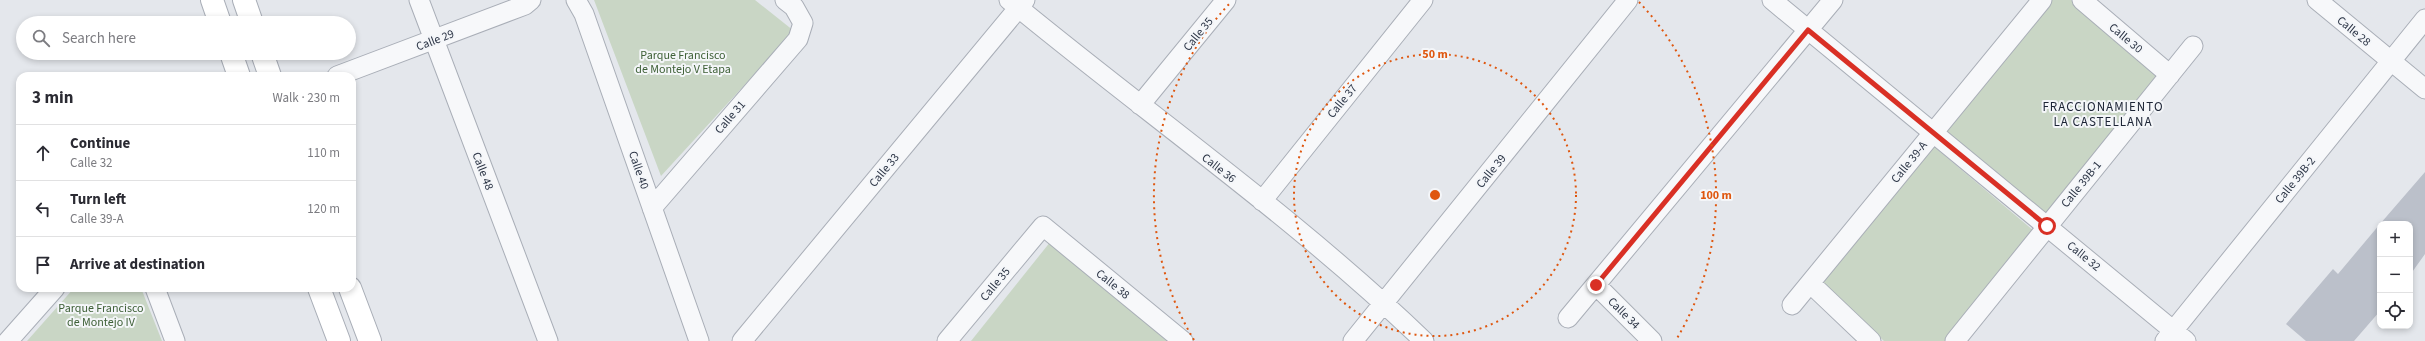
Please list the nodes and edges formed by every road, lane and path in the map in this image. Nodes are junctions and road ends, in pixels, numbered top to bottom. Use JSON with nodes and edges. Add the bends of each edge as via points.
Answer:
{"nodes":[{"id":1,"x":212,"y":0,"type":"edge"},
{"id":2,"x":244,"y":0,"type":"edge"},
{"id":3,"x":419,"y":0,"type":"edge"},
{"id":4,"x":531,"y":0,"type":"edge"},
{"id":5,"x":576,"y":0,"type":"edge"},
{"id":6,"x":785,"y":0,"type":"edge"},
{"id":7,"x":1226,"y":0,"type":"edge"},
{"id":8,"x":1423,"y":0,"type":"edge"},
{"id":9,"x":1628,"y":0,"type":"edge"},
{"id":10,"x":1772,"y":0,"type":"edge"},
{"id":11,"x":1833,"y":0,"type":"edge"},
{"id":12,"x":2042,"y":0,"type":"edge"},
{"id":13,"x":2082,"y":0,"type":"edge"},
{"id":14,"x":2317,"y":0,"type":"edge"},
{"id":15,"x":1018,"y":3,"type":"edge"},
{"id":16,"x":218,"y":16,"type":"edge"},
{"id":17,"x":250,"y":16,"type":"edge"},
{"id":18,"x":2425,"y":19,"type":"edge"},
{"id":19,"x":1808,"y":30,"type":"junction"},
{"id":20,"x":434,"y":40,"type":"junction"},
{"id":21,"x":2193,"y":46,"type":"dead end"},
{"id":22,"x":233,"y":60,"type":"edge"},
{"id":23,"x":264,"y":60,"type":"edge"},
{"id":24,"x":2390,"y":61,"type":"junction"},
{"id":25,"x":238,"y":72,"type":"edge"},
{"id":26,"x":269,"y":72,"type":"edge"},
{"id":27,"x":348,"y":72,"type":"edge"},
{"id":28,"x":2170,"y":75,"type":"junction"},
{"id":29,"x":2425,"y":89,"type":"edge"},
{"id":30,"x":1140,"y":105,"type":"junction"},
{"id":31,"x":1933,"y":133,"type":"junction"},
{"id":32,"x":1262,"y":201,"type":"junction"},
{"id":33,"x":652,"y":208,"type":"junction"},
{"id":34,"x":1043,"y":226,"type":"joint"},
{"id":35,"x":2047,"y":226,"type":"junction"},
{"id":36,"x":1810,"y":283,"type":"junction"},
{"id":37,"x":1596,"y":285,"type":"junction"},
{"id":38,"x":51,"y":292,"type":"edge"},
{"id":39,"x":157,"y":292,"type":"edge"},
{"id":40,"x":320,"y":292,"type":"edge"},
{"id":41,"x":352,"y":292,"type":"edge"},
{"id":42,"x":1384,"y":302,"type":"junction"},
{"id":43,"x":1792,"y":305,"type":"dead end"},
{"id":44,"x":1568,"y":318,"type":"dead end"},
{"id":45,"x":2175,"y":337,"type":"edge"},
{"id":46,"x":8,"y":341,"type":"edge"},
{"id":47,"x":175,"y":341,"type":"edge"},
{"id":48,"x":338,"y":341,"type":"edge"},
{"id":49,"x":370,"y":341,"type":"edge"},
{"id":50,"x":548,"y":341,"type":"edge"},
{"id":51,"x":698,"y":341,"type":"edge"},
{"id":52,"x":742,"y":341,"type":"edge"},
{"id":53,"x":947,"y":341,"type":"edge"},
{"id":54,"x":1183,"y":341,"type":"edge"},
{"id":55,"x":1353,"y":341,"type":"edge"},
{"id":56,"x":1424,"y":341,"type":"edge"},
{"id":57,"x":1652,"y":341,"type":"edge"},
{"id":58,"x":1871,"y":341,"type":"edge"},
{"id":59,"x":1955,"y":341,"type":"edge"}],
"edges":[{"from":1,"to":16,"type":"main road"},
{"from":2,"to":17,"type":"main road"},
{"from":3,"to":20,"type":"street","name":"Calle 48"},
{"from":4,"to":20,"type":"street","name":"Calle 29","via":[[525,5]]},
{"from":5,"to":33,"type":"street","name":"Calle 40","via":[[584,14]]},
{"from":6,"to":33,"type":"street","name":"Calle 31","via":[[794,7],[803,23],[798,39]]},
{"from":7,"to":30,"type":"street","name":"Calle 35"},
{"from":8,"to":32,"type":"street","name":"Calle 37"},
{"from":9,"to":42,"type":"street","name":"Calle 39"},
{"from":10,"to":19,"type":"street","name":"Calle 32"},
{"from":11,"to":19,"type":"street"},
{"from":12,"to":31,"type":"street","name":"Calle 39-A"},
{"from":13,"to":28,"type":"street","name":"Calle 30"},
{"from":14,"to":24,"type":"street","name":"Calle 28"},
{"from":15,"to":30,"type":"street","name":"Calle 36"},
{"from":15,"to":52,"type":"street","name":"Calle 33"},
{"from":18,"to":24,"type":"street","name":"Calle 39B-2"},
{"from":19,"to":31,"type":"street","name":"Calle 32"},
{"from":19,"to":37,"type":"street"},
{"from":20,"to":27,"type":"street","name":"Calle 29"},
{"from":20,"to":50,"type":"street","name":"Calle 48"},
{"from":21,"to":28,"type":"street","name":"Calle 39B-1"},
{"from":22,"to":25,"type":"main road"},
{"from":23,"to":26,"type":"main road"},
{"from":24,"to":29,"type":"street","name":"Calle 28"},
{"from":24,"to":45,"type":"street","name":"Calle 39B-2"},
{"from":28,"to":35,"type":"street","name":"Calle 39B-1"},
{"from":30,"to":32,"type":"street","name":"Calle 36"},
{"from":31,"to":35,"type":"street","name":"Calle 32"},
{"from":31,"to":36,"type":"street","name":"Calle 39-A"},
{"from":32,"to":42,"type":"street","name":"Calle 36"},
{"from":33,"to":51,"type":"street","name":"Calle 40"},
{"from":34,"to":53,"type":"street","name":"Calle 35"},
{"from":34,"to":54,"type":"street","name":"Calle 38"},
{"from":35,"to":45,"type":"street","name":"Calle 32"},
{"from":35,"to":59,"type":"street","name":"Calle 39B-1"},
{"from":36,"to":43,"type":"street","name":"Calle 39-A"},
{"from":36,"to":58,"type":"street"},
{"from":37,"to":44,"type":"street"},
{"from":37,"to":57,"type":"street","name":"Calle 34"},
{"from":38,"to":46,"type":"street"},
{"from":39,"to":47,"type":"street"},
{"from":40,"to":48,"type":"main road"},
{"from":41,"to":49,"type":"main road"},
{"from":42,"to":55,"type":"street","name":"Calle 39"},
{"from":42,"to":56,"type":"street","name":"Calle 36"}]}
